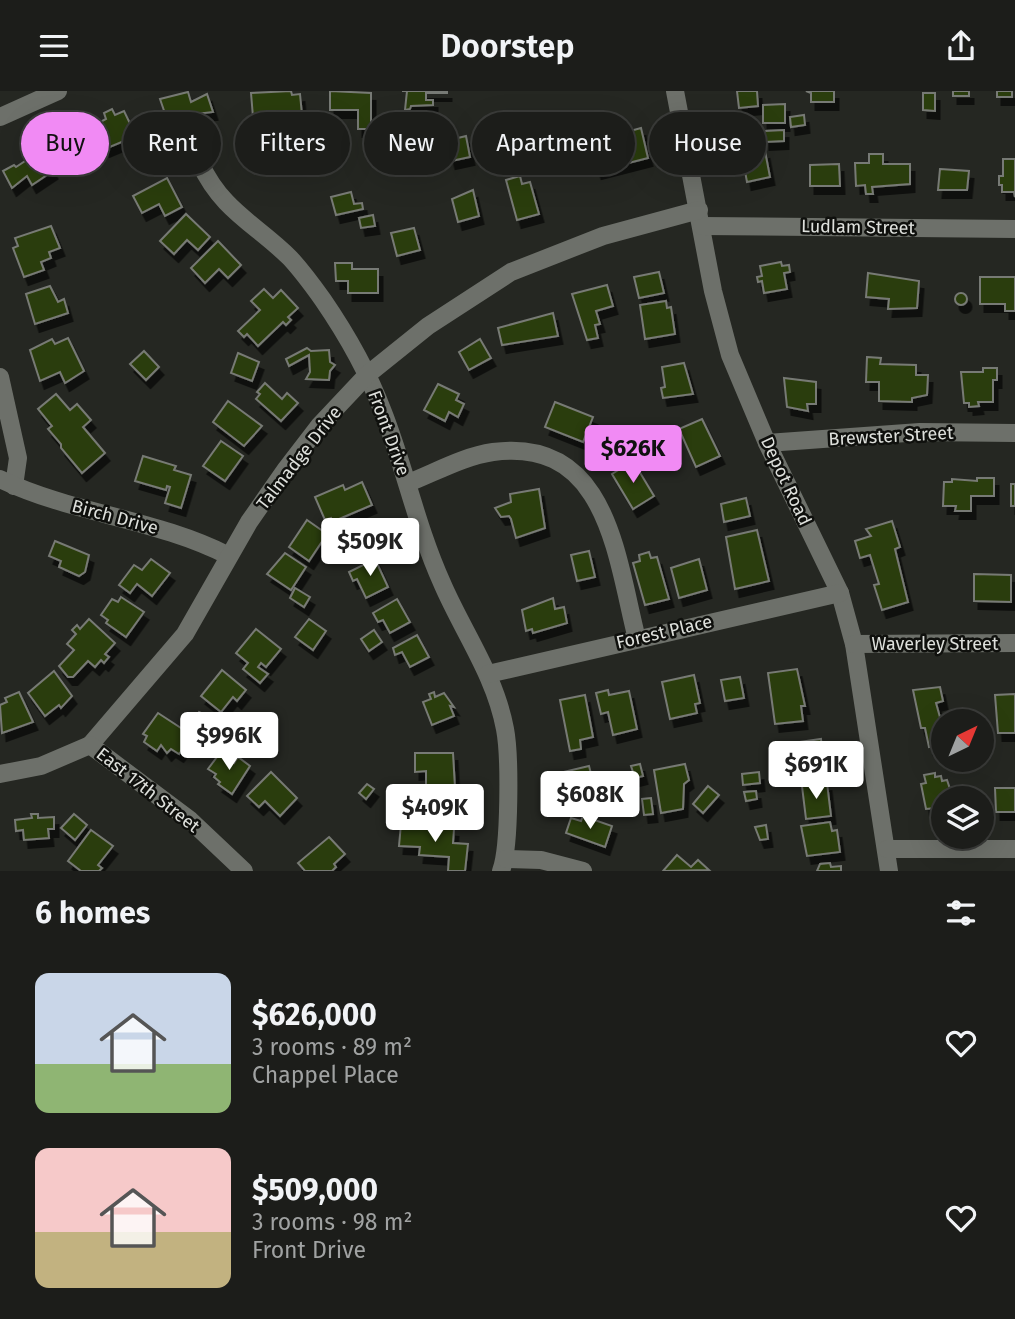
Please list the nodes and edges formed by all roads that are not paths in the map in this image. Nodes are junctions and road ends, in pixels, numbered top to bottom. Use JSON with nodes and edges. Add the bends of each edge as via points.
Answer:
{"nodes":[{"id":1,"x":58,"y":91,"type":"edge"},
{"id":2,"x":675,"y":91,"type":"edge"},
{"id":3,"x":0,"y":117,"type":"edge"},
{"id":4,"x":207,"y":175,"type":"edge"},
{"id":5,"x":700,"y":218,"type":"junction"},
{"id":6,"x":1015,"y":229,"type":"edge"},
{"id":7,"x":367,"y":375,"type":"junction"},
{"id":8,"x":0,"y":377,"type":"edge"},
{"id":9,"x":1015,"y":433,"type":"edge"},
{"id":10,"x":767,"y":443,"type":"junction"},
{"id":11,"x":7,"y":482,"type":"edge"},
{"id":12,"x":408,"y":483,"type":"junction"},
{"id":13,"x":229,"y":555,"type":"junction"},
{"id":14,"x":840,"y":593,"type":"junction"},
{"id":15,"x":637,"y":639,"type":"junction"},
{"id":16,"x":1015,"y":643,"type":"edge"},
{"id":17,"x":854,"y":644,"type":"junction"},
{"id":18,"x":488,"y":674,"type":"junction"},
{"id":19,"x":90,"y":745,"type":"junction"},
{"id":20,"x":0,"y":774,"type":"edge"},
{"id":21,"x":887,"y":849,"type":"junction"},
{"id":22,"x":1015,"y":849,"type":"edge"},
{"id":23,"x":503,"y":865,"type":"edge"},
{"id":24,"x":244,"y":871,"type":"edge"},
{"id":25,"x":583,"y":871,"type":"edge"},
{"id":26,"x":889,"y":871,"type":"edge"}],
"edges":[{"from":1,"to":3,"type":"street"},
{"from":2,"to":5,"type":"street","name":"Depot Road"},
{"from":4,"to":7,"type":"street","name":"Front Drive","via":[[222,200],[306,276],[346,334]]},
{"from":5,"to":6,"type":"street","name":"Ludlam Street"},
{"from":5,"to":7,"type":"street","name":"Talmadge Drive","via":[[603,236],[511,272],[428,326]]},
{"from":5,"to":10,"type":"street","name":"Depot Road","via":[[730,355]]},
{"from":7,"to":12,"type":"street","name":"Front Drive"},
{"from":7,"to":13,"type":"street","name":"Talmadge Drive","via":[[319,426]]},
{"from":8,"to":11,"type":"street","via":[[18,458]]},
{"from":9,"to":10,"type":"street","name":"Brewster Street","via":[[920,432]]},
{"from":10,"to":14,"type":"street","name":"Depot Road"},
{"from":11,"to":13,"type":"street","name":"Birch Drive","via":[[73,507],[199,540]]},
{"from":12,"to":15,"type":"street","via":[[492,452],[539,453],[565,464],[602,506]]},
{"from":12,"to":18,"type":"street","name":"Front Drive","via":[[442,584]]},
{"from":13,"to":19,"type":"street","name":"Talmadge Drive","via":[[185,634]]},
{"from":14,"to":15,"type":"street","name":"Forest Place"},
{"from":14,"to":17,"type":"street","name":"Depot Road"},
{"from":15,"to":18,"type":"street","name":"Forest Place"},
{"from":16,"to":17,"type":"street","name":"Waverley Street"},
{"from":17,"to":21,"type":"street","name":"Depot Road"},
{"from":18,"to":23,"type":"street","name":"Front Drive","via":[[505,730],[508,788]]},
{"from":19,"to":20,"type":"street","name":"East 17th Street","via":[[41,766]]},
{"from":19,"to":24,"type":"street","name":"East 17th Street","via":[[190,820]]},
{"from":21,"to":22,"type":"street"},
{"from":21,"to":26,"type":"street","name":"Depot Road"},
{"from":23,"to":25,"type":"street","via":[[541,860]]}]}
